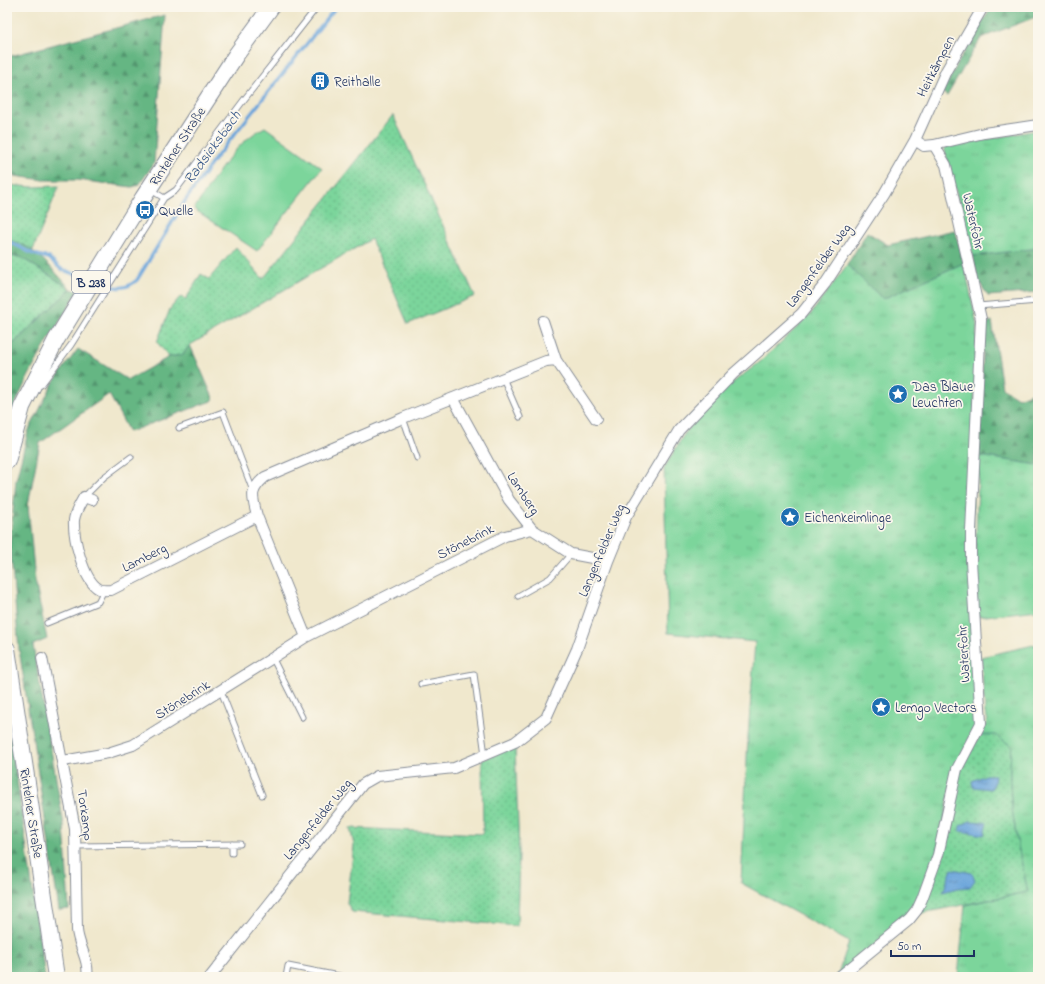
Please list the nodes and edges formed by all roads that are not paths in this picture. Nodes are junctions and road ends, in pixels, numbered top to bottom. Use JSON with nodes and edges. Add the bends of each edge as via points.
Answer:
{"nodes":[{"id":1,"x":270,"y":7,"type":"edge"},
{"id":2,"x":316,"y":7,"type":"edge"},
{"id":3,"x":983,"y":7,"type":"edge"},
{"id":4,"x":1038,"y":125,"type":"edge"},
{"id":5,"x":914,"y":140,"type":"junction"},
{"id":6,"x":934,"y":145,"type":"junction"},
{"id":7,"x":150,"y":189,"type":"junction"},
{"id":8,"x":164,"y":198,"type":"junction"},
{"id":9,"x":1038,"y":301,"type":"edge"},
{"id":10,"x":978,"y":306,"type":"junction"},
{"id":11,"x":542,"y":321,"type":"dead end"},
{"id":12,"x":556,"y":360,"type":"junction"},
{"id":13,"x":503,"y":378,"type":"junction"},
{"id":14,"x":27,"y":395,"type":"junction"},
{"id":15,"x":453,"y":398,"type":"junction"},
{"id":16,"x":520,"y":417,"type":"dead end"},
{"id":17,"x":403,"y":418,"type":"junction"},
{"id":18,"x":596,"y":419,"type":"dead end"},
{"id":19,"x":179,"y":428,"type":"dead end"},
{"id":20,"x":131,"y":457,"type":"dead end"},
{"id":21,"x":417,"y":458,"type":"dead end"},
{"id":22,"x":7,"y":461,"type":"edge"},
{"id":23,"x":253,"y":491,"type":"junction"},
{"id":24,"x":88,"y":499,"type":"joint"},
{"id":25,"x":257,"y":516,"type":"junction"},
{"id":26,"x":532,"y":529,"type":"junction"},
{"id":27,"x":571,"y":554,"type":"junction"},
{"id":28,"x":608,"y":561,"type":"junction"},
{"id":29,"x":104,"y":590,"type":"junction"},
{"id":30,"x":518,"y":596,"type":"dead end"},
{"id":31,"x":47,"y":623,"type":"dead end"},
{"id":32,"x":306,"y":637,"type":"junction"},
{"id":33,"x":7,"y":650,"type":"edge"},
{"id":34,"x":272,"y":657,"type":"junction"},
{"id":35,"x":42,"y":658,"type":"dead end"},
{"id":36,"x":421,"y":684,"type":"dead end"},
{"id":37,"x":221,"y":691,"type":"junction"},
{"id":38,"x":302,"y":717,"type":"dead end"},
{"id":39,"x":485,"y":755,"type":"junction"},
{"id":40,"x":63,"y":761,"type":"junction"},
{"id":41,"x":262,"y":795,"type":"dead end"},
{"id":42,"x":232,"y":844,"type":"junction"},
{"id":43,"x":240,"y":844,"type":"dead end"},
{"id":44,"x":76,"y":846,"type":"junction"},
{"id":45,"x":232,"y":853,"type":"dead end"},
{"id":46,"x":56,"y":977,"type":"edge"},
{"id":47,"x":87,"y":977,"type":"edge"},
{"id":48,"x":210,"y":977,"type":"edge"},
{"id":49,"x":286,"y":977,"type":"edge"},
{"id":50,"x":344,"y":977,"type":"edge"},
{"id":51,"x":839,"y":977,"type":"edge"}],
"edges":[{"from":1,"to":7,"type":"main road","name":"Rintelner Straße","number":"B 238"},
{"from":2,"to":8,"type":"lane","via":[[176,190]]},
{"from":3,"to":5,"type":"street","name":"Heitkämpen","via":[[946,70]]},
{"from":4,"to":6,"type":"street"},
{"from":5,"to":6,"type":"street","via":[[924,146]]},
{"from":5,"to":28,"type":"street","name":"Langenfelder Weg","via":[[847,253],[801,314],[733,374],[679,430],[626,517]]},
{"from":6,"to":10,"type":"street","name":"Waterfohr","via":[[946,165]]},
{"from":7,"to":8,"type":"lane"},
{"from":7,"to":14,"type":"main road","name":"Rintelner Straße","number":"B 238","via":[[56,340]]},
{"from":8,"to":14,"type":"lane","via":[[56,366],[41,384]]},
{"from":9,"to":10,"type":"lane"},
{"from":10,"to":51,"type":"street","name":"Waterfohr","via":[[981,319],[971,553],[981,723],[957,770],[938,855],[917,910],[909,920]]},
{"from":11,"to":12,"type":"street"},
{"from":12,"to":13,"type":"street","via":[[546,361]]},
{"from":12,"to":18,"type":"street"},
{"from":13,"to":15,"type":"street"},
{"from":13,"to":16,"type":"lane"},
{"from":14,"to":22,"type":"main road","name":"Rintelner Straße","number":"B 238"},
{"from":15,"to":17,"type":"street"},
{"from":15,"to":26,"type":"street","name":"Lamberg","via":[[509,500]]},
{"from":17,"to":21,"type":"lane"},
{"from":17,"to":23,"type":"street","via":[[266,477],[256,484]]},
{"from":19,"to":23,"type":"lane","via":[[223,412]]},
{"from":20,"to":24,"type":"lane","via":[[104,477]]},
{"from":23,"to":25,"type":"street"},
{"from":24,"to":29,"type":"street","via":[[74,518],[75,538],[79,555],[92,583]]},
{"from":25,"to":29,"type":"street","name":"Lamberg","via":[[111,590]]},
{"from":25,"to":32,"type":"street"},
{"from":26,"to":27,"type":"street","name":"Lamberg"},
{"from":26,"to":32,"type":"street","name":"Stönebrink","via":[[505,536]]},
{"from":27,"to":28,"type":"street","name":"Lamberg"},
{"from":27,"to":30,"type":"lane","via":[[550,578]]},
{"from":28,"to":39,"type":"street","name":"Langenfelder Weg","via":[[577,649],[546,718],[515,742]]},
{"from":29,"to":31,"type":"lane","via":[[98,602]]},
{"from":32,"to":34,"type":"street","name":"Stönebrink"},
{"from":33,"to":46,"type":"main road","name":"Rintelner Straße"},
{"from":34,"to":37,"type":"street","name":"Stönebrink"},
{"from":34,"to":38,"type":"lane"},
{"from":35,"to":40,"type":"street","name":"Torkamp"},
{"from":36,"to":39,"type":"lane","via":[[474,674]]},
{"from":37,"to":40,"type":"street","name":"Stönebrink","via":[[133,745],[108,753]]},
{"from":37,"to":41,"type":"lane"},
{"from":39,"to":48,"type":"street","name":"Langenfelder Weg","via":[[454,768],[377,776],[363,784]]},
{"from":40,"to":44,"type":"street","name":"Torkamp"},
{"from":42,"to":43,"type":"lane"},
{"from":42,"to":44,"type":"lane"},
{"from":42,"to":45,"type":"lane"},
{"from":44,"to":47,"type":"street","name":"Torkamp","via":[[77,930],[86,961]]},
{"from":49,"to":50,"type":"lane","via":[[288,966]]}]}
